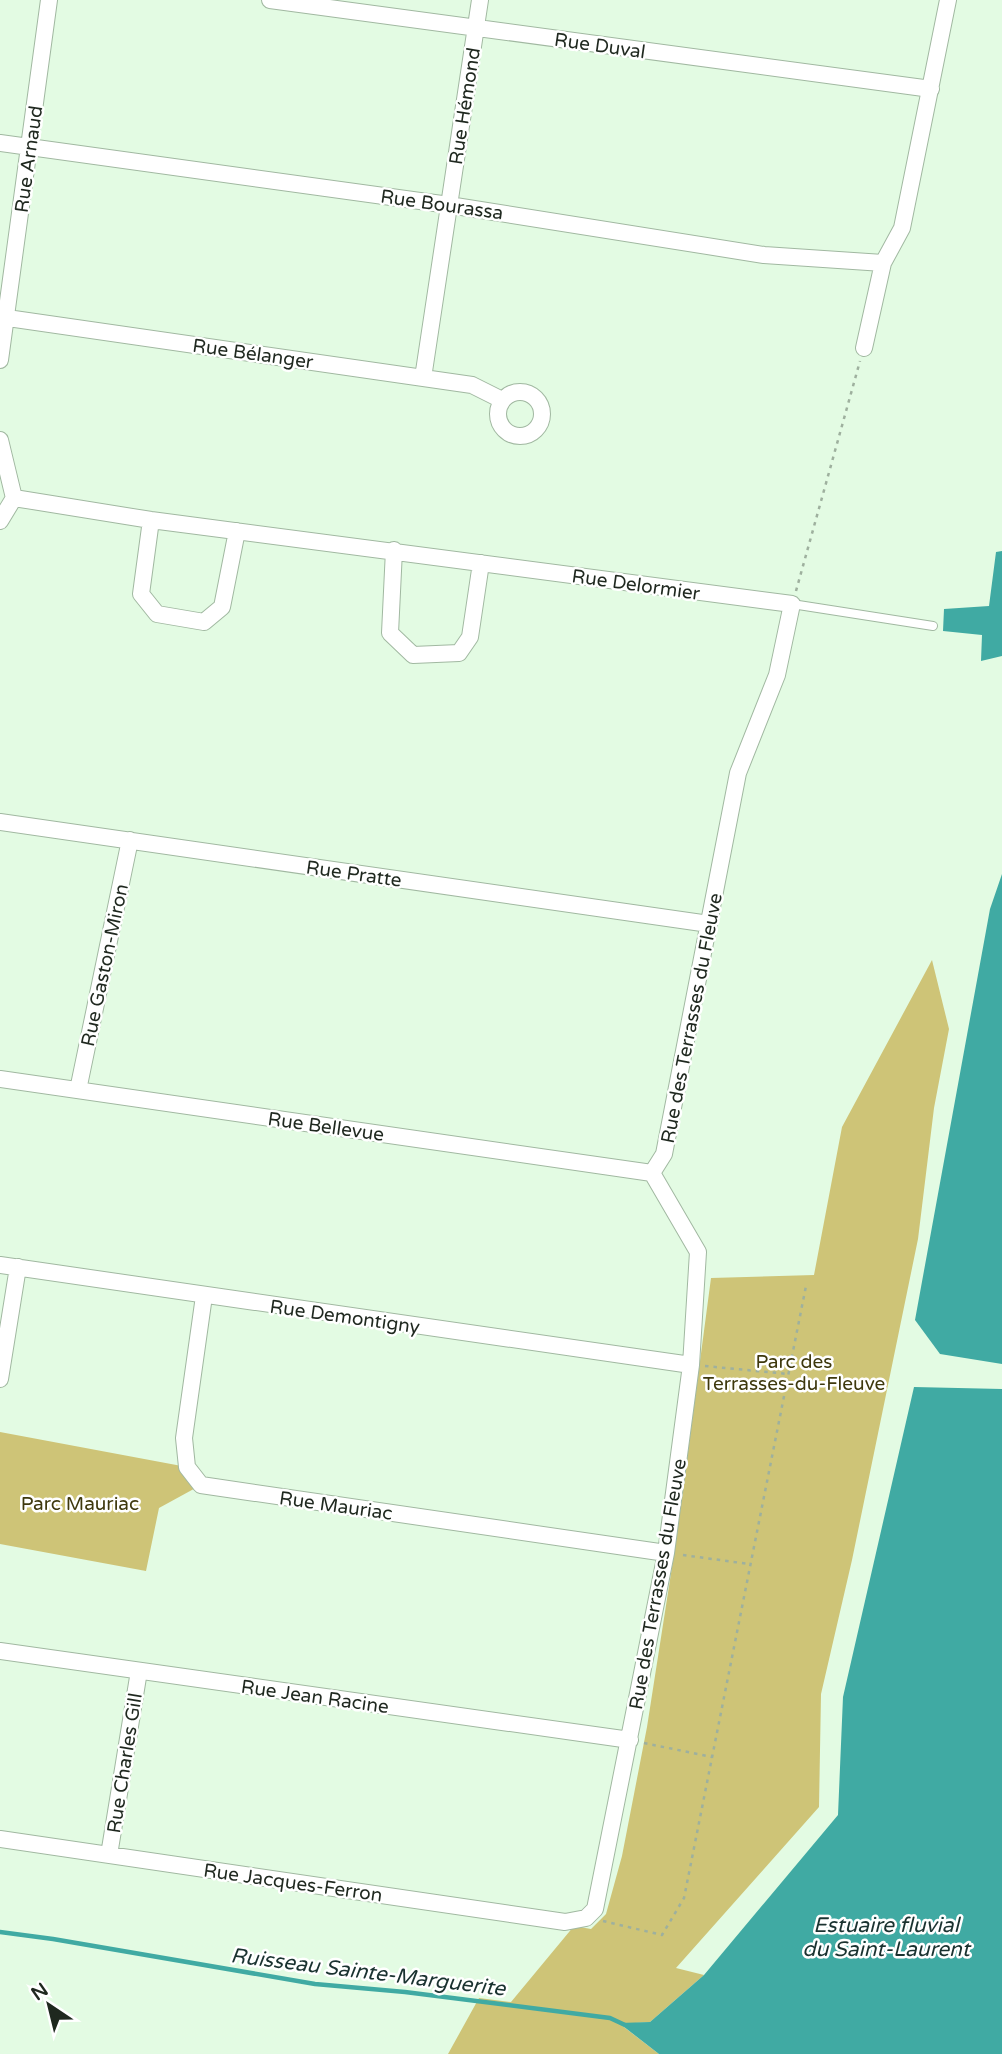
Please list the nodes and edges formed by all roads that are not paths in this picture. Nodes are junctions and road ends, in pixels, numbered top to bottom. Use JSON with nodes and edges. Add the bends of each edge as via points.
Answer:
{"nodes":[{"id":1,"x":49,"y":0,"type":"edge"},
{"id":2,"x":270,"y":0,"type":"edge"},
{"id":3,"x":480,"y":0,"type":"edge"},
{"id":4,"x":948,"y":0,"type":"edge"},
{"id":5,"x":476,"y":28,"type":"junction"},
{"id":6,"x":931,"y":89,"type":"junction"},
{"id":7,"x":0,"y":143,"type":"edge"},
{"id":8,"x":30,"y":148,"type":"junction"},
{"id":9,"x":449,"y":205,"type":"junction"},
{"id":10,"x":883,"y":263,"type":"junction"},
{"id":11,"x":2,"y":317,"type":"edge"},
{"id":12,"x":864,"y":348,"type":"road end"},
{"id":13,"x":0,"y":360,"type":"edge"},
{"id":14,"x":423,"y":378,"type":"junction"},
{"id":15,"x":502,"y":400,"type":"dead end"},
{"id":16,"x":0,"y":440,"type":"edge"},
{"id":17,"x":14,"y":498,"type":"junction"},
{"id":18,"x":151,"y":520,"type":"junction"},
{"id":19,"x":0,"y":521,"type":"edge"},
{"id":20,"x":237,"y":531,"type":"junction"},
{"id":21,"x":394,"y":550,"type":"junction"},
{"id":22,"x":481,"y":563,"type":"junction"},
{"id":23,"x":792,"y":604,"type":"junction"},
{"id":24,"x":933,"y":626,"type":"dead end"},
{"id":25,"x":0,"y":822,"type":"edge"},
{"id":26,"x":130,"y":841,"type":"junction"},
{"id":27,"x":709,"y":924,"type":"junction"},
{"id":28,"x":0,"y":1079,"type":"edge"},
{"id":29,"x":78,"y":1090,"type":"junction"},
{"id":30,"x":652,"y":1173,"type":"junction"},
{"id":31,"x":0,"y":1265,"type":"edge"},
{"id":32,"x":18,"y":1267,"type":"junction"},
{"id":33,"x":204,"y":1296,"type":"junction"},
{"id":34,"x":691,"y":1365,"type":"junction"},
{"id":35,"x":0,"y":1379,"type":"edge"},
{"id":36,"x":666,"y":1553,"type":"junction"},
{"id":37,"x":0,"y":1651,"type":"edge"},
{"id":38,"x":139,"y":1671,"type":"junction"},
{"id":39,"x":630,"y":1740,"type":"junction"},
{"id":40,"x":0,"y":1839,"type":"edge"},
{"id":41,"x":109,"y":1855,"type":"junction"},
{"id":42,"x":586,"y":1918,"type":"joint"}],
"edges":[{"from":1,"to":8,"type":"street","name":"Rue Arnaud"},
{"from":2,"to":5,"type":"street","name":"Rue Duval"},
{"from":3,"to":5,"type":"street","name":"Rue Hémond"},
{"from":4,"to":6,"type":"street"},
{"from":5,"to":6,"type":"street","name":"Rue Duval"},
{"from":5,"to":9,"type":"street","name":"Rue Hémond"},
{"from":6,"to":10,"type":"street","via":[[902,228]]},
{"from":7,"to":8,"type":"street","name":"Rue Bourassa"},
{"from":8,"to":9,"type":"street","name":"Rue Bourassa"},
{"from":8,"to":11,"type":"street","name":"Rue Arnaud"},
{"from":9,"to":10,"type":"street","name":"Rue Bourassa","via":[[764,255]]},
{"from":9,"to":14,"type":"street","name":"Rue Hémond"},
{"from":10,"to":12,"type":"street"},
{"from":11,"to":13,"type":"street","name":"Rue Arnaud"},
{"from":11,"to":14,"type":"street","name":"Rue Bélanger"},
{"from":14,"to":15,"type":"street","name":"Rue Bélanger","via":[[472,385]]},
{"from":16,"to":17,"type":"street"},
{"from":17,"to":18,"type":"street","name":"Rue Delormier"},
{"from":17,"to":19,"type":"street"},
{"from":18,"to":20,"type":"street","name":"Rue Delormier"},
{"from":18,"to":20,"type":"street","via":[[141,593],[157,614],[204,622],[222,607]]},
{"from":20,"to":21,"type":"street","name":"Rue Delormier"},
{"from":21,"to":22,"type":"street","name":"Rue Delormier"},
{"from":21,"to":22,"type":"street","via":[[390,634],[413,655],[459,653],[470,637]]},
{"from":22,"to":23,"type":"street","name":"Rue Delormier"},
{"from":23,"to":24,"type":"lane"},
{"from":23,"to":27,"type":"street","name":"Rue des Terrasses du Fleuve","via":[[777,676],[738,773]]},
{"from":25,"to":26,"type":"street","name":"Rue Pratte"},
{"from":26,"to":27,"type":"street","name":"Rue Pratte"},
{"from":26,"to":29,"type":"street","name":"Rue Gaston-Miron"},
{"from":27,"to":30,"type":"street","name":"Rue des Terrasses du Fleuve","via":[[664,1154]]},
{"from":28,"to":29,"type":"street","name":"Rue Bellevue"},
{"from":29,"to":30,"type":"street","name":"Rue Bellevue"},
{"from":30,"to":34,"type":"street","name":"Rue des Terrasses du Fleuve","via":[[698,1252]]},
{"from":31,"to":32,"type":"street","name":"Rue Demontigny"},
{"from":32,"to":33,"type":"street","name":"Rue Demontigny"},
{"from":32,"to":35,"type":"street"},
{"from":33,"to":34,"type":"street","name":"Rue Demontigny"},
{"from":33,"to":36,"type":"street","name":"Rue Mauriac","via":[[184,1438],[187,1467],[201,1485]]},
{"from":34,"to":36,"type":"street","name":"Rue des Terrasses du Fleuve"},
{"from":36,"to":39,"type":"street","name":"Rue des Terrasses du Fleuve"},
{"from":37,"to":38,"type":"street","name":"Rue Jean Racine"},
{"from":38,"to":39,"type":"street","name":"Rue Jean Racine"},
{"from":38,"to":41,"type":"street","name":"Rue Charles Gill"},
{"from":39,"to":42,"type":"street","name":"Rue des Terrasses du Fleuve","via":[[595,1909]]},
{"from":40,"to":41,"type":"street","name":"Rue Jacques-Ferron"},
{"from":41,"to":42,"type":"street","name":"Rue Jacques-Ferron","via":[[565,1922]]}]}
